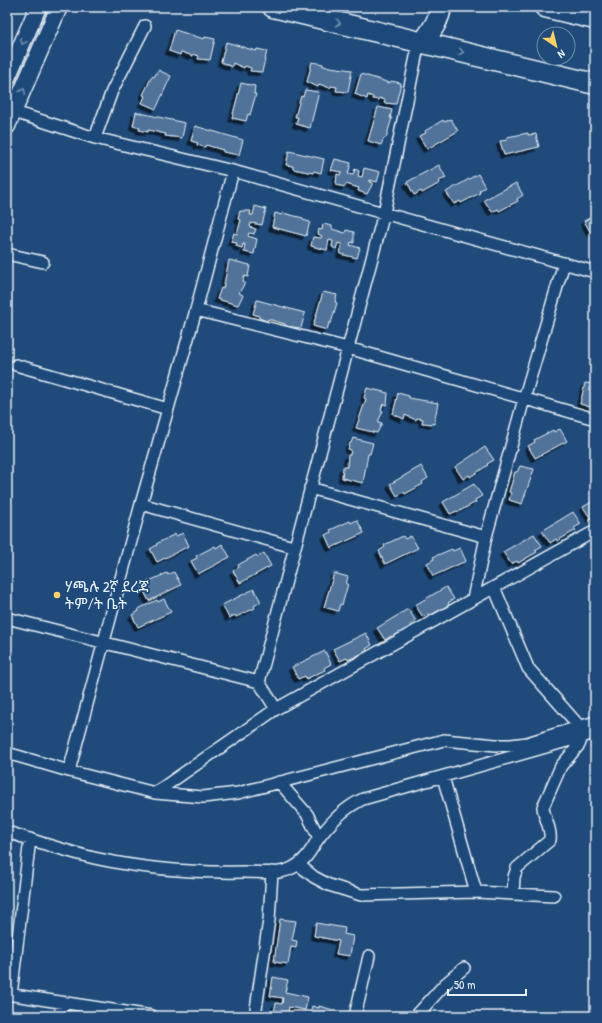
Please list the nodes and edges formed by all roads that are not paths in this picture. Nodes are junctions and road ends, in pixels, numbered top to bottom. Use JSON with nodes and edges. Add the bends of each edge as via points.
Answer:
{"nodes":[{"id":1,"x":38,"y":7,"type":"edge"},
{"id":2,"x":59,"y":7,"type":"edge"},
{"id":3,"x":272,"y":7,"type":"edge"},
{"id":4,"x":441,"y":7,"type":"edge"},
{"id":5,"x":545,"y":7,"type":"edge"},
{"id":6,"x":595,"y":19,"type":"edge"},
{"id":7,"x":145,"y":26,"type":"dead end"},
{"id":8,"x":421,"y":42,"type":"junction"},
{"id":9,"x":7,"y":78,"type":"edge"},
{"id":10,"x":595,"y":84,"type":"edge"},
{"id":11,"x":10,"y":111,"type":"edge"},
{"id":12,"x":7,"y":126,"type":"edge"},
{"id":13,"x":95,"y":138,"type":"junction"},
{"id":14,"x":233,"y":171,"type":"junction"},
{"id":15,"x":384,"y":213,"type":"junction"},
{"id":16,"x":7,"y":254,"type":"edge"},
{"id":17,"x":43,"y":262,"type":"dead end"},
{"id":18,"x":564,"y":263,"type":"junction"},
{"id":19,"x":595,"y":272,"type":"edge"},
{"id":20,"x":196,"y":310,"type":"junction"},
{"id":21,"x":348,"y":348,"type":"junction"},
{"id":22,"x":16,"y":365,"type":"dead end"},
{"id":23,"x":524,"y":399,"type":"junction"},
{"id":24,"x":168,"y":409,"type":"junction"},
{"id":25,"x":595,"y":419,"type":"edge"},
{"id":26,"x":310,"y":488,"type":"junction"},
{"id":27,"x":141,"y":504,"type":"junction"},
{"id":28,"x":595,"y":530,"type":"edge"},
{"id":29,"x":486,"y":537,"type":"junction"},
{"id":30,"x":293,"y":547,"type":"junction"},
{"id":31,"x":494,"y":587,"type":"junction"},
{"id":32,"x":473,"y":599,"type":"junction"},
{"id":33,"x":7,"y":618,"type":"edge"},
{"id":34,"x":103,"y":643,"type":"junction"},
{"id":35,"x":259,"y":682,"type":"junction"},
{"id":36,"x":276,"y":709,"type":"junction"},
{"id":37,"x":595,"y":722,"type":"edge"},
{"id":38,"x":581,"y":732,"type":"junction"},
{"id":39,"x":595,"y":733,"type":"edge"},
{"id":40,"x":7,"y":753,"type":"edge"},
{"id":41,"x":69,"y":771,"type":"junction"},
{"id":42,"x":444,"y":777,"type":"junction"},
{"id":43,"x":279,"y":782,"type":"junction"},
{"id":44,"x":155,"y":793,"type":"junction"},
{"id":45,"x":7,"y":832,"type":"edge"},
{"id":46,"x":319,"y":838,"type":"junction"},
{"id":47,"x":30,"y":839,"type":"junction"},
{"id":48,"x":298,"y":865,"type":"junction"},
{"id":49,"x":272,"y":872,"type":"junction"},
{"id":50,"x":476,"y":892,"type":"junction"},
{"id":51,"x":513,"y":894,"type":"junction"},
{"id":52,"x":554,"y":896,"type":"dead end"},
{"id":53,"x":369,"y":956,"type":"dead end"},
{"id":54,"x":464,"y":968,"type":"dead end"},
{"id":55,"x":9,"y":994,"type":"edge"},
{"id":56,"x":62,"y":1003,"type":"junction"},
{"id":57,"x":60,"y":1016,"type":"edge"},
{"id":58,"x":152,"y":1016,"type":"edge"},
{"id":59,"x":255,"y":1016,"type":"edge"},
{"id":60,"x":355,"y":1016,"type":"edge"},
{"id":61,"x":416,"y":1016,"type":"edge"}],
"edges":[{"from":1,"to":9,"type":"street","one_way":true},
{"from":11,"to":2,"type":"street","one_way":true},
{"from":3,"to":8,"type":"highway","one_way":true},
{"from":4,"to":8,"type":"highway","via":[[434,27]]},
{"from":5,"to":6,"type":"highway"},
{"from":7,"to":13,"type":"street","via":[[112,91]]},
{"from":8,"to":10,"type":"highway","one_way":true},
{"from":8,"to":15,"type":"street"},
{"from":11,"to":12,"type":"street"},
{"from":11,"to":13,"type":"street"},
{"from":13,"to":14,"type":"street"},
{"from":14,"to":15,"type":"street"},
{"from":14,"to":20,"type":"street"},
{"from":15,"to":18,"type":"street"},
{"from":15,"to":21,"type":"street"},
{"from":16,"to":17,"type":"street"},
{"from":18,"to":19,"type":"street"},
{"from":18,"to":23,"type":"street"},
{"from":20,"to":21,"type":"street"},
{"from":20,"to":24,"type":"street"},
{"from":21,"to":23,"type":"street"},
{"from":21,"to":26,"type":"street"},
{"from":22,"to":24,"type":"street"},
{"from":23,"to":25,"type":"street"},
{"from":23,"to":29,"type":"street"},
{"from":24,"to":27,"type":"street"},
{"from":26,"to":29,"type":"street"},
{"from":26,"to":30,"type":"street"},
{"from":27,"to":30,"type":"street"},
{"from":27,"to":34,"type":"street"},
{"from":28,"to":31,"type":"street"},
{"from":29,"to":32,"type":"street"},
{"from":30,"to":35,"type":"street"},
{"from":31,"to":32,"type":"street"},
{"from":31,"to":38,"type":"street","via":[[528,668]]},
{"from":32,"to":36,"type":"street"},
{"from":33,"to":34,"type":"street"},
{"from":34,"to":35,"type":"street"},
{"from":34,"to":41,"type":"street"},
{"from":35,"to":36,"type":"street"},
{"from":36,"to":44,"type":"street"},
{"from":37,"to":38,"type":"street"},
{"from":38,"to":39,"type":"street"},
{"from":38,"to":42,"type":"street"},
{"from":38,"to":43,"type":"street","via":[[511,745],[444,740]]},
{"from":38,"to":51,"type":"street","via":[[579,745],[561,766],[543,807],[551,834],[550,840],[517,868]]},
{"from":40,"to":41,"type":"street"},
{"from":41,"to":44,"type":"street"},
{"from":42,"to":46,"type":"street","via":[[352,804]]},
{"from":42,"to":50,"type":"street"},
{"from":43,"to":44,"type":"street","via":[[238,793],[203,797]]},
{"from":43,"to":46,"type":"street","via":[[308,814]]},
{"from":45,"to":47,"type":"street"},
{"from":46,"to":48,"type":"street"},
{"from":47,"to":49,"type":"street","via":[[93,858],[136,866],[201,873]]},
{"from":47,"to":55,"type":"street"},
{"from":48,"to":49,"type":"street"},
{"from":48,"to":50,"type":"street","via":[[329,886],[361,895]]},
{"from":49,"to":59,"type":"street","via":[[269,920]]},
{"from":50,"to":51,"type":"street"},
{"from":51,"to":52,"type":"street"},
{"from":53,"to":60,"type":"street"},
{"from":54,"to":61,"type":"street","via":[[445,984]]},
{"from":55,"to":56,"type":"street"},
{"from":56,"to":57,"type":"street"},
{"from":56,"to":58,"type":"street"}]}
